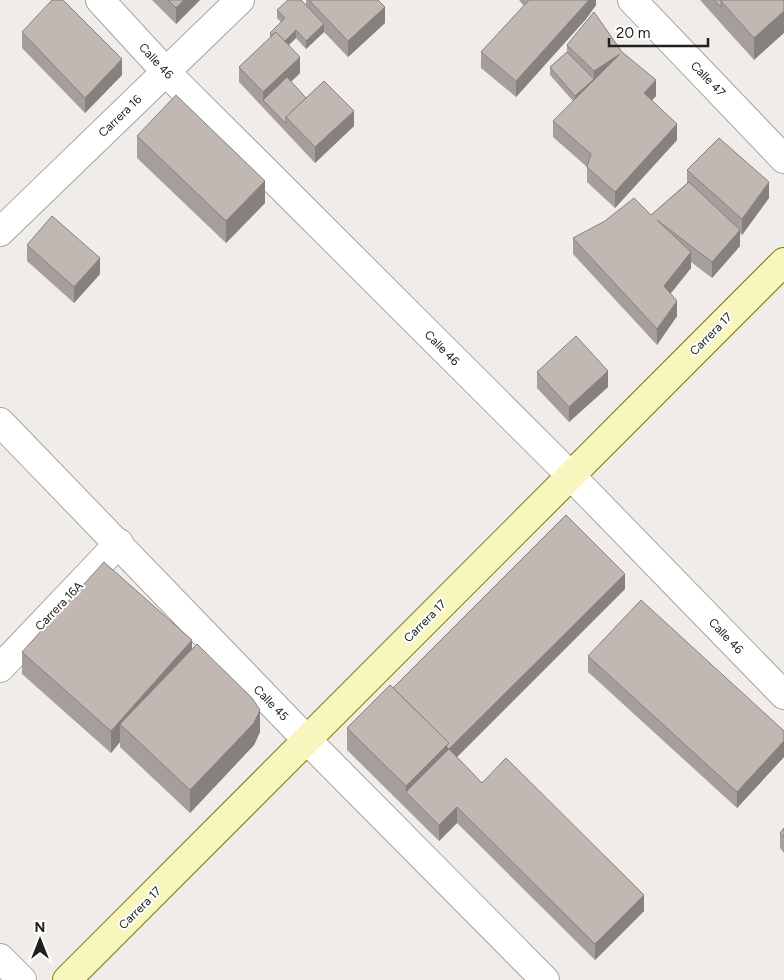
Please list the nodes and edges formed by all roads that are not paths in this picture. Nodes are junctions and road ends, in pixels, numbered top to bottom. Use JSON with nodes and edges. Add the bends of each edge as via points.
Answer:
{"nodes":[{"id":1,"x":100,"y":0,"type":"edge"},
{"id":2,"x":240,"y":0,"type":"edge"},
{"id":3,"x":632,"y":0,"type":"edge"},
{"id":4,"x":166,"y":72,"type":"junction"},
{"id":5,"x":784,"y":158,"type":"edge"},
{"id":6,"x":0,"y":232,"type":"edge"},
{"id":7,"x":784,"y":262,"type":"edge"},
{"id":8,"x":0,"y":422,"type":"edge"},
{"id":9,"x":570,"y":475,"type":"junction"},
{"id":10,"x":119,"y":543,"type":"junction"},
{"id":11,"x":0,"y":668,"type":"edge"},
{"id":12,"x":784,"y":695,"type":"edge"},
{"id":13,"x":307,"y":740,"type":"junction"},
{"id":14,"x":0,"y":958,"type":"edge"},
{"id":15,"x":22,"y":980,"type":"edge"},
{"id":16,"x":67,"y":980,"type":"edge"},
{"id":17,"x":545,"y":980,"type":"edge"}],
"edges":[{"from":1,"to":4,"type":"street","name":"Calle 46"},
{"from":2,"to":4,"type":"street","name":"Carrera 16"},
{"from":3,"to":5,"type":"street","name":"Calle 47"},
{"from":4,"to":6,"type":"street","name":"Carrera 16"},
{"from":4,"to":9,"type":"street","name":"Calle 46"},
{"from":7,"to":9,"type":"main road","name":"Carrera 17"},
{"from":8,"to":10,"type":"street","name":"Calle 45"},
{"from":9,"to":12,"type":"street","name":"Calle 46"},
{"from":9,"to":13,"type":"main road","name":"Carrera 17"},
{"from":10,"to":11,"type":"street","name":"Carrera 16A"},
{"from":10,"to":13,"type":"street","name":"Calle 45"},
{"from":13,"to":16,"type":"main road","name":"Carrera 17"},
{"from":13,"to":17,"type":"street","name":"Calle 45"},
{"from":14,"to":15,"type":"street"}]}
